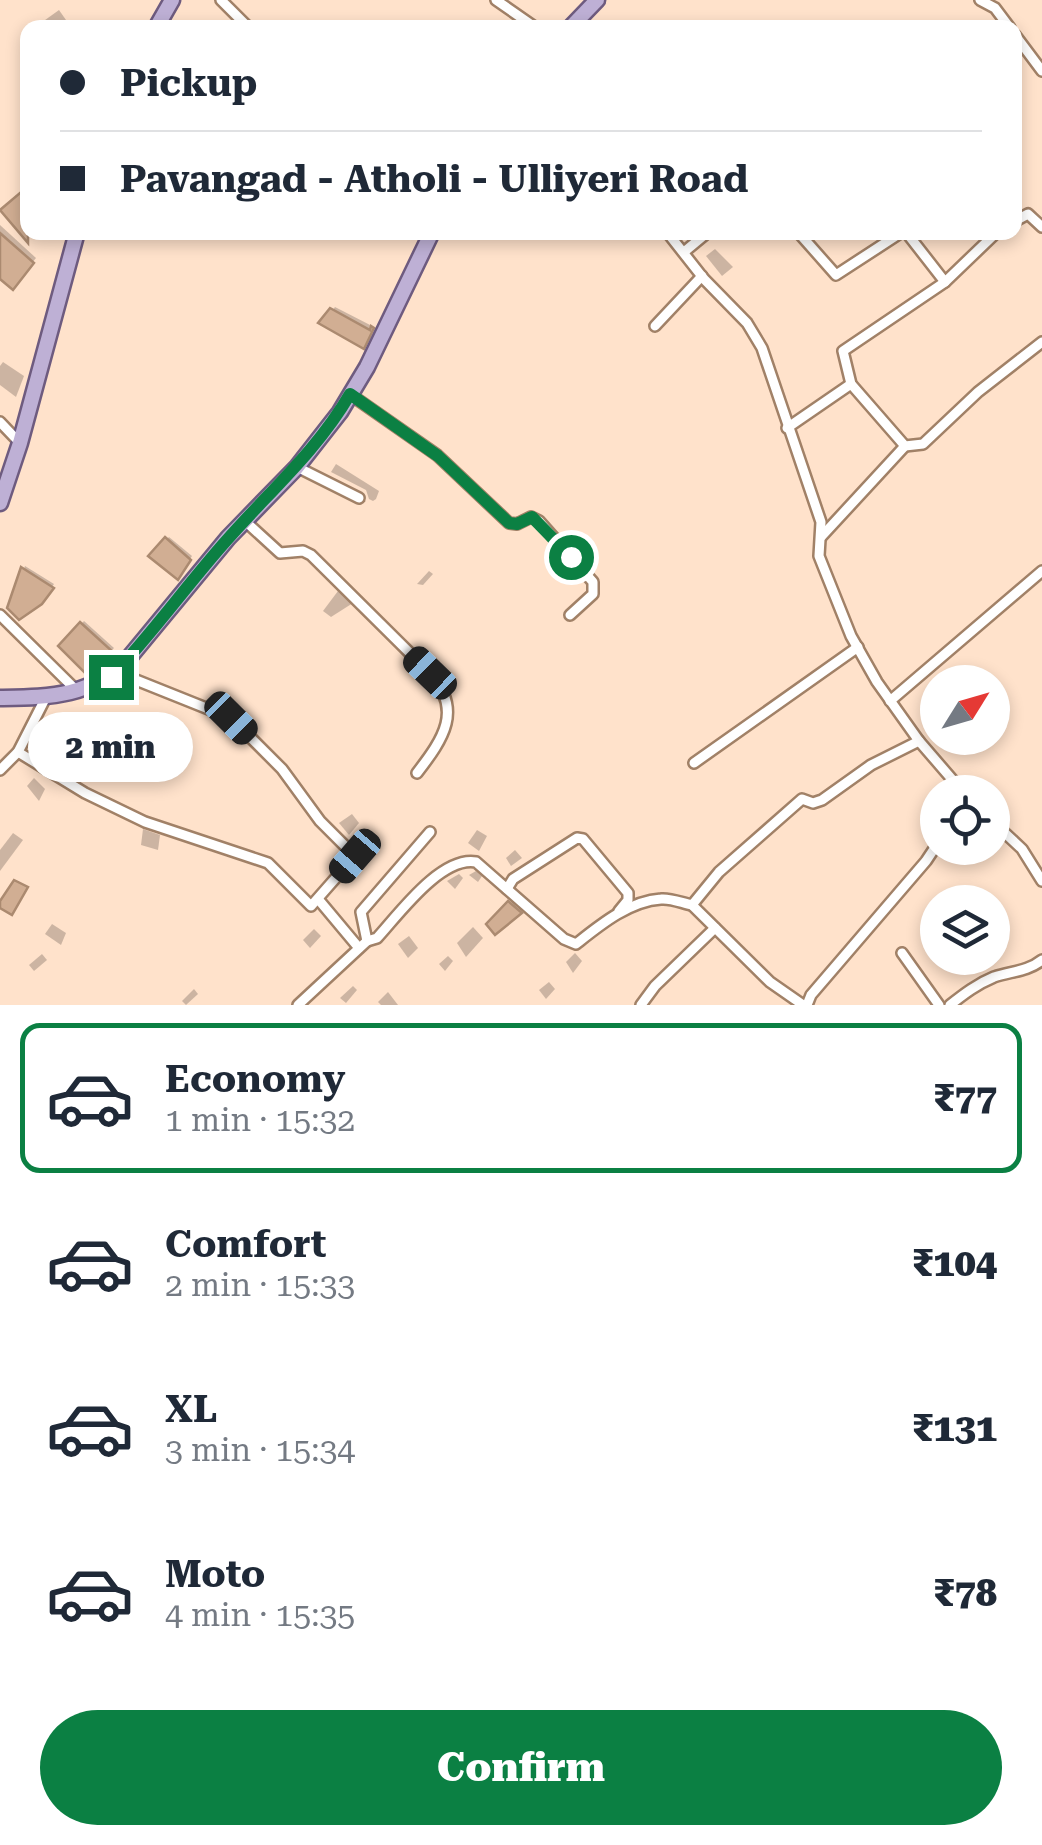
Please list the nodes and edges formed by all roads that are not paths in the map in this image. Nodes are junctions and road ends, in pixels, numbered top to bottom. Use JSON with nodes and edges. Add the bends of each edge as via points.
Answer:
{"nodes":[{"id":1,"x":222,"y":0,"type":"edge"},
{"id":2,"x":496,"y":0,"type":"edge"},
{"id":3,"x":597,"y":0,"type":"edge"},
{"id":4,"x":980,"y":0,"type":"edge"},
{"id":5,"x":241,"y":20,"type":"edge"},
{"id":6,"x":525,"y":20,"type":"edge"},
{"id":7,"x":578,"y":20,"type":"edge"},
{"id":8,"x":1004,"y":20,"type":"edge"},
{"id":9,"x":1022,"y":49,"type":"edge"},
{"id":10,"x":1042,"y":70,"type":"edge"},
{"id":11,"x":1022,"y":217,"type":"edge"},
{"id":12,"x":1042,"y":227,"type":"edge"},
{"id":13,"x":75,"y":240,"type":"edge"},
{"id":14,"x":428,"y":240,"type":"edge"},
{"id":15,"x":674,"y":240,"type":"edge"},
{"id":16,"x":698,"y":240,"type":"edge"},
{"id":17,"x":805,"y":240,"type":"edge"},
{"id":18,"x":892,"y":240,"type":"edge"},
{"id":19,"x":911,"y":240,"type":"edge"},
{"id":20,"x":989,"y":240,"type":"edge"},
{"id":21,"x":684,"y":252,"type":"junction"},
{"id":22,"x":702,"y":276,"type":"junction"},
{"id":23,"x":946,"y":282,"type":"junction"},
{"id":24,"x":654,"y":326,"type":"dead end"},
{"id":25,"x":1042,"y":342,"type":"edge"},
{"id":26,"x":851,"y":384,"type":"junction"},
{"id":27,"x":350,"y":394,"type":"junction"},
{"id":28,"x":0,"y":422,"type":"edge"},
{"id":29,"x":787,"y":428,"type":"junction"},
{"id":30,"x":20,"y":443,"type":"junction"},
{"id":31,"x":905,"y":446,"type":"junction"},
{"id":32,"x":297,"y":467,"type":"junction"},
{"id":33,"x":359,"y":498,"type":"dead end"},
{"id":34,"x":0,"y":503,"type":"edge"},
{"id":35,"x":245,"y":521,"type":"junction"},
{"id":36,"x":819,"y":539,"type":"junction"},
{"id":37,"x":1042,"y":571,"type":"edge"},
{"id":38,"x":0,"y":616,"type":"edge"},
{"id":39,"x":570,"y":616,"type":"dead end"},
{"id":40,"x":858,"y":647,"type":"junction"},
{"id":41,"x":116,"y":672,"type":"junction"},
{"id":42,"x":77,"y":691,"type":"junction"},
{"id":43,"x":0,"y":698,"type":"edge"},
{"id":44,"x":46,"y":698,"type":"junction"},
{"id":45,"x":890,"y":700,"type":"junction"},
{"id":46,"x":920,"y":741,"type":"joint"},
{"id":47,"x":18,"y":752,"type":"junction"},
{"id":48,"x":932,"y":755,"type":"edge"},
{"id":49,"x":694,"y":763,"type":"dead end"},
{"id":50,"x":0,"y":770,"type":"edge"},
{"id":51,"x":417,"y":772,"type":"dead end"},
{"id":52,"x":949,"y":775,"type":"edge"},
{"id":53,"x":430,"y":832,"type":"dead end"},
{"id":54,"x":1010,"y":837,"type":"edge"},
{"id":55,"x":923,"y":865,"type":"edge"},
{"id":56,"x":1042,"y":881,"type":"edge"},
{"id":57,"x":507,"y":889,"type":"junction"},
{"id":58,"x":318,"y":899,"type":"junction"},
{"id":59,"x":692,"y":905,"type":"junction"},
{"id":60,"x":620,"y":913,"type":"junction"},
{"id":61,"x":715,"y":928,"type":"junction"},
{"id":62,"x":363,"y":945,"type":"junction"},
{"id":63,"x":902,"y":953,"type":"dead end"},
{"id":64,"x":1042,"y":960,"type":"edge"},
{"id":65,"x":298,"y":1005,"type":"edge"},
{"id":66,"x":641,"y":1005,"type":"edge"},
{"id":67,"x":805,"y":1005,"type":"edge"},
{"id":68,"x":938,"y":1005,"type":"edge"},
{"id":69,"x":950,"y":1005,"type":"edge"}],
"edges":[{"from":1,"to":5,"type":"street"},
{"from":2,"to":6,"type":"street"},
{"from":3,"to":7,"type":"main road"},
{"from":4,"to":8,"type":"street"},
{"from":9,"to":10,"type":"street"},
{"from":11,"to":12,"type":"street","via":[[1028,214]]},
{"from":13,"to":30,"type":"main road"},
{"from":14,"to":27,"type":"main road"},
{"from":15,"to":21,"type":"street"},
{"from":16,"to":21,"type":"street"},
{"from":17,"to":18,"type":"street","via":[[836,276]]},
{"from":19,"to":23,"type":"street"},
{"from":20,"to":23,"type":"street"},
{"from":21,"to":22,"type":"street"},
{"from":22,"to":24,"type":"street"},
{"from":22,"to":29,"type":"street","via":[[762,348]]},
{"from":23,"to":26,"type":"street","via":[[843,351]]},
{"from":25,"to":31,"type":"street","via":[[923,444]]},
{"from":26,"to":29,"type":"street"},
{"from":26,"to":31,"type":"street"},
{"from":27,"to":32,"type":"main road"},
{"from":27,"to":39,"type":"street","via":[[438,456],[509,523],[539,521],[593,582],[593,594]]},
{"from":28,"to":30,"type":"street"},
{"from":29,"to":36,"type":"street","via":[[821,522]]},
{"from":30,"to":34,"type":"main road"},
{"from":31,"to":36,"type":"street"},
{"from":32,"to":33,"type":"street"},
{"from":32,"to":35,"type":"main road"},
{"from":35,"to":41,"type":"main road"},
{"from":35,"to":51,"type":"street","via":[[280,553],[312,555],[447,694],[448,721]]},
{"from":36,"to":40,"type":"street"},
{"from":37,"to":45,"type":"street"},
{"from":38,"to":42,"type":"street"},
{"from":40,"to":45,"type":"street"},
{"from":40,"to":49,"type":"street"},
{"from":41,"to":42,"type":"main road"},
{"from":41,"to":58,"type":"street","via":[[231,718],[282,770],[355,856]]},
{"from":42,"to":44,"type":"main road"},
{"from":43,"to":44,"type":"main road"},
{"from":44,"to":47,"type":"street"},
{"from":45,"to":46,"type":"street"},
{"from":46,"to":59,"type":"street","via":[[822,800],[802,799],[718,872]]},
{"from":47,"to":50,"type":"street"},
{"from":47,"to":58,"type":"street","via":[[145,822],[268,862],[311,906]]},
{"from":48,"to":52,"type":"street"},
{"from":53,"to":62,"type":"street","via":[[360,912]]},
{"from":54,"to":56,"type":"street"},
{"from":55,"to":67,"type":"street"},
{"from":57,"to":60,"type":"street","via":[[576,944]]},
{"from":57,"to":60,"type":"street","via":[[576,838],[584,839],[628,894]]},
{"from":57,"to":62,"type":"street","via":[[476,862],[463,860]]},
{"from":58,"to":62,"type":"street"},
{"from":59,"to":60,"type":"street","via":[[661,898]]},
{"from":59,"to":61,"type":"street"},
{"from":61,"to":66,"type":"street"},
{"from":61,"to":67,"type":"street","via":[[770,982]]},
{"from":62,"to":65,"type":"street"},
{"from":63,"to":68,"type":"street"},
{"from":64,"to":69,"type":"street","via":[[975,986]]}]}
